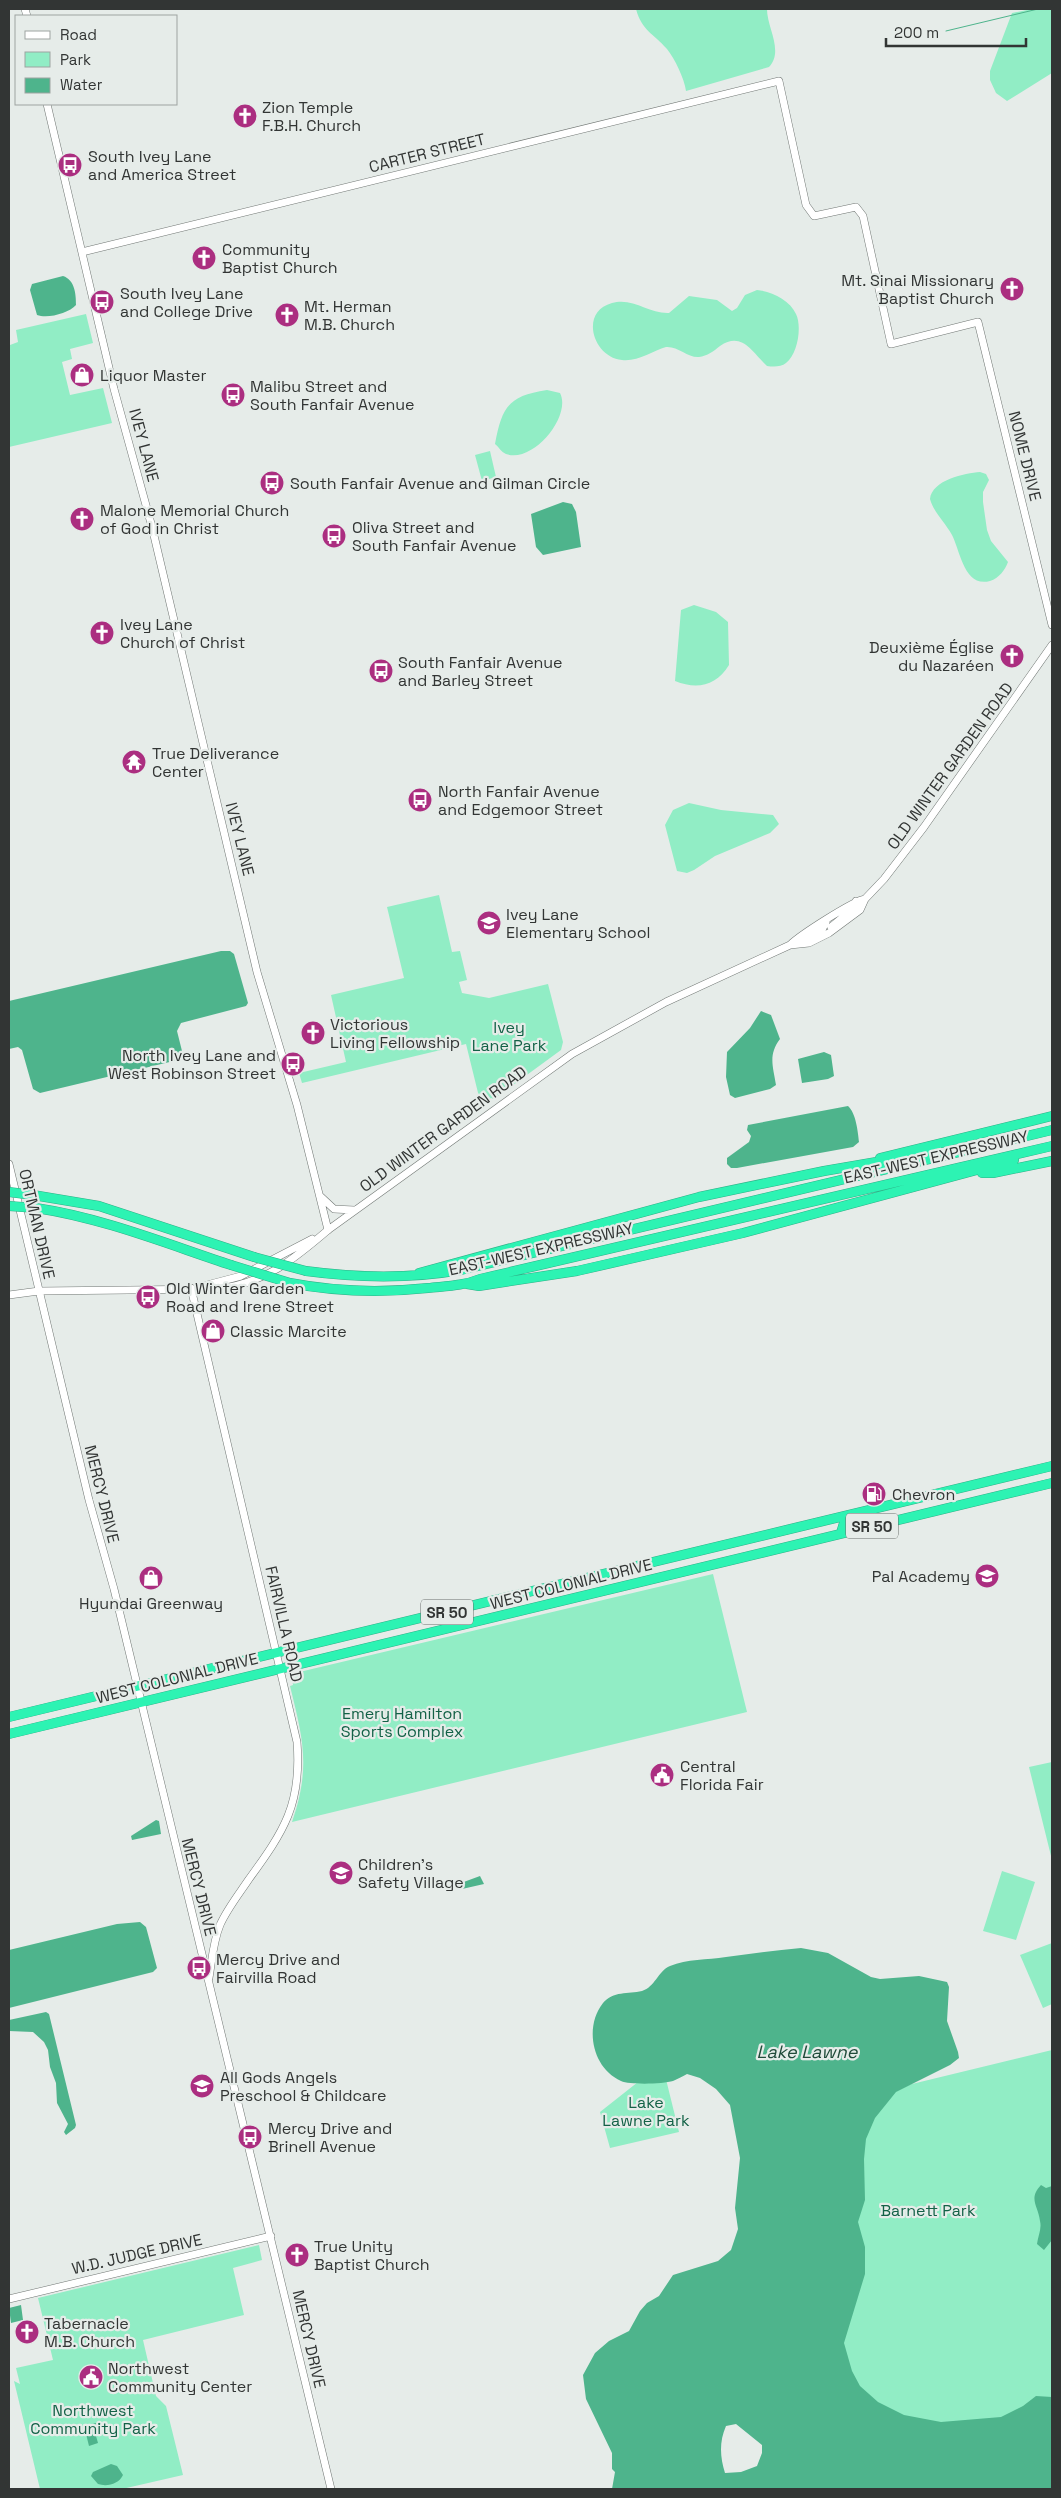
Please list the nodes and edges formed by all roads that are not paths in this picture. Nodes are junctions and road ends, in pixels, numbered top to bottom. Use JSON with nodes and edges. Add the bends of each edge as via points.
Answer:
{"nodes":[{"id":1,"x":47,"y":105,"type":"edge"},
{"id":2,"x":82,"y":252,"type":"junction"},
{"id":3,"x":978,"y":322,"type":"joint"},
{"id":4,"x":1052,"y":625,"type":"edge"},
{"id":5,"x":1052,"y":645,"type":"edge"},
{"id":6,"x":865,"y":899,"type":"junction"},
{"id":7,"x":856,"y":901,"type":"junction"},
{"id":8,"x":829,"y":933,"type":"junction"},
{"id":9,"x":793,"y":945,"type":"junction"},
{"id":10,"x":1052,"y":1116,"type":"edge"},
{"id":11,"x":1052,"y":1130,"type":"edge"},
{"id":12,"x":1048,"y":1147,"type":"edge"},
{"id":13,"x":944,"y":1155,"type":"junction"},
{"id":14,"x":1052,"y":1162,"type":"edge"},
{"id":15,"x":9,"y":1164,"type":"edge"},
{"id":16,"x":863,"y":1164,"type":"junction"},
{"id":17,"x":974,"y":1172,"type":"junction"},
{"id":18,"x":9,"y":1192,"type":"edge"},
{"id":19,"x":320,"y":1196,"type":"junction"},
{"id":20,"x":9,"y":1206,"type":"edge"},
{"id":21,"x":354,"y":1210,"type":"junction"},
{"id":22,"x":328,"y":1230,"type":"junction"},
{"id":23,"x":413,"y":1276,"type":"junction"},
{"id":24,"x":467,"y":1284,"type":"junction"},
{"id":25,"x":191,"y":1288,"type":"junction"},
{"id":26,"x":38,"y":1291,"type":"junction"},
{"id":27,"x":9,"y":1295,"type":"edge"},
{"id":28,"x":1052,"y":1466,"type":"edge"},
{"id":29,"x":1052,"y":1483,"type":"edge"},
{"id":30,"x":962,"y":1488,"type":"junction"},
{"id":31,"x":867,"y":1511,"type":"junction"},
{"id":32,"x":926,"y":1513,"type":"junction"},
{"id":33,"x":828,"y":1520,"type":"junction"},
{"id":34,"x":841,"y":1533,"type":"junction"},
{"id":35,"x":794,"y":1545,"type":"junction"},
{"id":36,"x":584,"y":1578,"type":"junction"},
{"id":37,"x":588,"y":1595,"type":"junction"},
{"id":38,"x":276,"y":1653,"type":"junction"},
{"id":39,"x":280,"y":1669,"type":"junction"},
{"id":40,"x":136,"y":1686,"type":"junction"},
{"id":41,"x":140,"y":1703,"type":"junction"},
{"id":42,"x":9,"y":1717,"type":"edge"},
{"id":43,"x":9,"y":1734,"type":"edge"},
{"id":44,"x":212,"y":1950,"type":"junction"},
{"id":45,"x":202,"y":1955,"type":"junction"},
{"id":46,"x":208,"y":1983,"type":"junction"},
{"id":47,"x":271,"y":2236,"type":"junction"},
{"id":48,"x":9,"y":2299,"type":"edge"},
{"id":49,"x":331,"y":2489,"type":"edge"}],
"edges":[{"from":1,"to":2,"type":"street","name":"IVEY LANE"},
{"from":2,"to":3,"type":"street","name":"CARTER STREET","via":[[779,81],[806,205],[814,216],[856,207],[863,216],[891,344]]},
{"from":2,"to":19,"type":"street","name":"IVEY LANE","via":[[113,384],[152,527],[257,972]]},
{"from":3,"to":4,"type":"street","name":"NOME DRIVE"},
{"from":5,"to":6,"type":"street","name":"OLD WINTER GARDEN ROAD","via":[[924,827]]},
{"from":6,"to":7,"type":"street","name":"OLD WINTER GARDEN ROAD"},
{"from":6,"to":8,"type":"street","name":"OLD WINTER GARDEN ROAD","via":[[860,910]]},
{"from":7,"to":8,"type":"street","via":[[854,908],[832,925]]},
{"from":7,"to":9,"type":"street","name":"OLD WINTER GARDEN ROAD","via":[[799,936]]},
{"from":8,"to":9,"type":"street","name":"OLD WINTER GARDEN ROAD","via":[[809,944]]},
{"from":9,"to":21,"type":"street","name":"OLD WINTER GARDEN ROAD","via":[[666,1002],[572,1054]]},
{"from":10,"to":16,"type":"highway","via":[[893,1153]]},
{"from":11,"to":13,"type":"highway","name":"EAST-WEST EXPRESSWAY"},
{"from":12,"to":17,"type":"highway"},
{"from":12,"to":24,"type":"highway","name":"EAST-WEST EXPRESSWAY"},
{"from":13,"to":16,"type":"highway","via":[[923,1154]]},
{"from":13,"to":23,"type":"highway","name":"EAST-WEST EXPRESSWAY","via":[[461,1270]]},
{"from":14,"to":17,"type":"highway","via":[[993,1173]]},
{"from":15,"to":26,"type":"street","name":"ORTMAN DRIVE"},
{"from":16,"to":23,"type":"highway","via":[[699,1197],[428,1269]]},
{"from":17,"to":24,"type":"highway","via":[[743,1233],[577,1271],[479,1286]]},
{"from":18,"to":23,"type":"highway","name":"EAST-WEST EXPRESSWAY","bridge":true,"via":[[99,1206],[306,1271],[367,1277]]},
{"from":19,"to":21,"type":"street","via":[[334,1208]]},
{"from":19,"to":22,"type":"street","name":"IVEY LANE"},
{"from":20,"to":24,"type":"highway","name":"EAST-WEST EXPRESSWAY","bridge":true,"via":[[63,1212],[112,1225],[290,1282],[346,1291],[386,1292]]},
{"from":21,"to":22,"type":"street","name":"OLD WINTER GARDEN ROAD"},
{"from":22,"to":25,"type":"street","name":"OLD WINTER GARDEN ROAD","via":[[291,1261],[255,1281],[225,1288]]},
{"from":25,"to":26,"type":"street","name":"OLD WINTER GARDEN ROAD"},
{"from":25,"to":38,"type":"street","name":"FAIRVILLA ROAD"},
{"from":26,"to":27,"type":"street","name":"OLD WINTER GARDEN ROAD"},
{"from":26,"to":40,"type":"street","name":"MERCY DRIVE"},
{"from":28,"to":30,"type":"highway","name":"WEST COLONIAL DRIVE","number":"SR 50"},
{"from":29,"to":32,"type":"highway","name":"WEST COLONIAL DRIVE","number":"SR 50"},
{"from":30,"to":31,"type":"highway","name":"WEST COLONIAL DRIVE","number":"SR 50"},
{"from":30,"to":32,"type":"highway","via":[[961,1499],[930,1508]]},
{"from":31,"to":33,"type":"highway","name":"WEST COLONIAL DRIVE","number":"SR 50"},
{"from":31,"to":34,"type":"highway","via":[[861,1518],[844,1523]]},
{"from":32,"to":34,"type":"highway","name":"WEST COLONIAL DRIVE","number":"SR 50"},
{"from":33,"to":35,"type":"highway","via":[[826,1532],[799,1540]]},
{"from":33,"to":36,"type":"highway","name":"WEST COLONIAL DRIVE","number":"SR 50"},
{"from":34,"to":35,"type":"highway","name":"WEST COLONIAL DRIVE","number":"SR 50"},
{"from":35,"to":37,"type":"highway","name":"WEST COLONIAL DRIVE","number":"SR 50"},
{"from":36,"to":37,"type":"highway"},
{"from":36,"to":38,"type":"highway","name":"WEST COLONIAL DRIVE","number":"SR 50"},
{"from":37,"to":39,"type":"highway","name":"WEST COLONIAL DRIVE","number":"SR 50"},
{"from":38,"to":39,"type":"street","name":"FAIRVILLA ROAD"},
{"from":38,"to":40,"type":"highway","name":"WEST COLONIAL DRIVE","number":"SR 50"},
{"from":39,"to":41,"type":"highway","name":"WEST COLONIAL DRIVE","number":"SR 50"},
{"from":39,"to":44,"type":"street","name":"FAIRVILLA ROAD","via":[[297,1742],[299,1764],[295,1795],[276,1842],[235,1899]]},
{"from":40,"to":41,"type":"street","name":"MERCY DRIVE"},
{"from":40,"to":42,"type":"highway","name":"WEST COLONIAL DRIVE","number":"SR 50"},
{"from":41,"to":43,"type":"highway","name":"WEST COLONIAL DRIVE","number":"SR 50"},
{"from":41,"to":45,"type":"street","name":"MERCY DRIVE"},
{"from":44,"to":45,"type":"street"},
{"from":44,"to":46,"type":"street","name":"FAIRVILLA ROAD"},
{"from":45,"to":46,"type":"street","name":"MERCY DRIVE"},
{"from":46,"to":47,"type":"street","name":"MERCY DRIVE"},
{"from":47,"to":48,"type":"street","name":"W.D. JUDGE DRIVE"},
{"from":47,"to":49,"type":"street","name":"MERCY DRIVE"}]}
